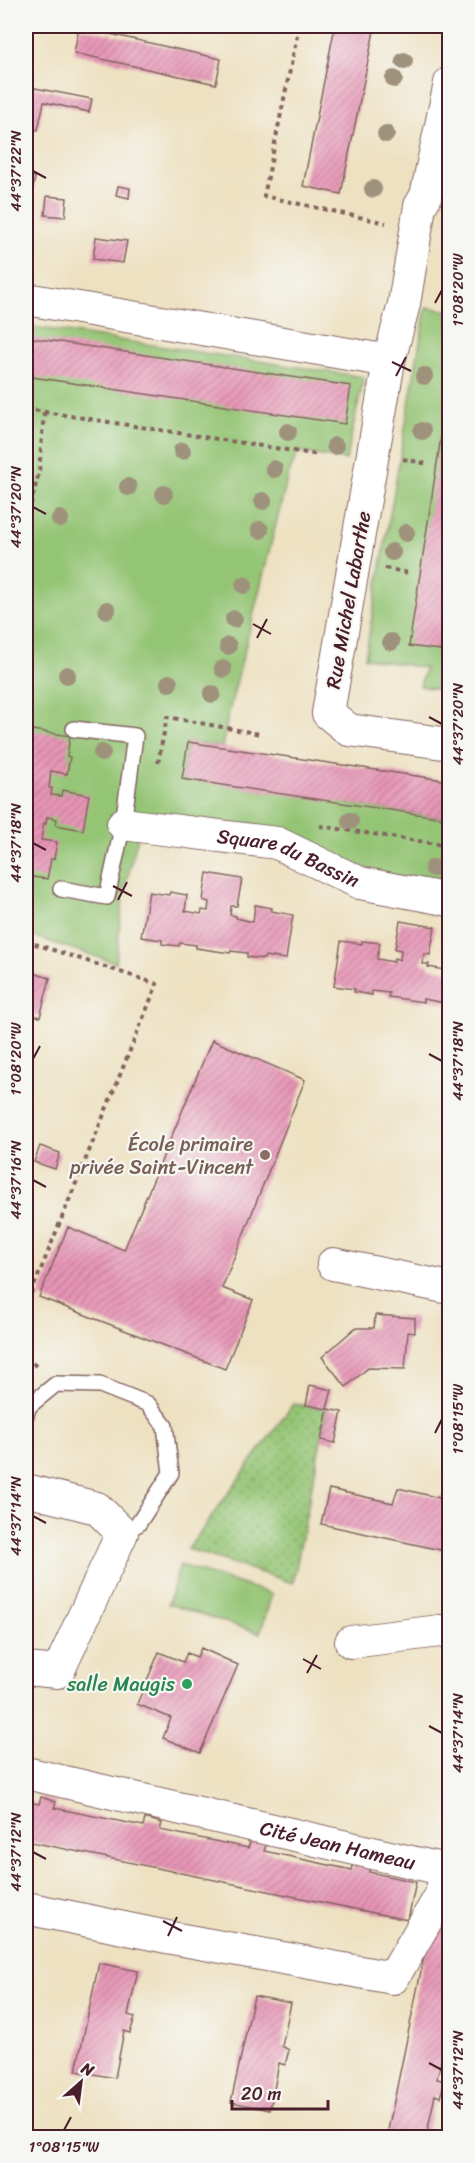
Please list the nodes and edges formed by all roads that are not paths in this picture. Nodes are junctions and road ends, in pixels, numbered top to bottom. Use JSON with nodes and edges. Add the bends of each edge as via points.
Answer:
{"nodes":[{"id":1,"x":450,"y":83,"type":"edge"},
{"id":2,"x":26,"y":299,"type":"edge"},
{"id":3,"x":389,"y":361,"type":"junction"},
{"id":4,"x":74,"y":729,"type":"dead end"},
{"id":5,"x":450,"y":744,"type":"edge"},
{"id":6,"x":123,"y":824,"type":"junction"},
{"id":7,"x":61,"y":889,"type":"dead end"},
{"id":8,"x":450,"y":900,"type":"edge"},
{"id":9,"x":333,"y":1264,"type":"dead end"},
{"id":10,"x":450,"y":1288,"type":"edge"},
{"id":11,"x":26,"y":1415,"type":"edge"},
{"id":12,"x":26,"y":1490,"type":"edge"},
{"id":13,"x":122,"y":1533,"type":"junction"},
{"id":14,"x":450,"y":1633,"type":"edge"},
{"id":15,"x":351,"y":1642,"type":"dead end"},
{"id":16,"x":26,"y":1669,"type":"edge"},
{"id":17,"x":26,"y":1773,"type":"edge"},
{"id":18,"x":26,"y":1908,"type":"edge"}],
"edges":[{"from":1,"to":3,"type":"street","name":"Rue Michel Labarthe","via":[[433,185],[420,206],[404,304]]},
{"from":2,"to":3,"type":"street"},
{"from":3,"to":5,"type":"street","name":"Rue Michel Labarthe","via":[[328,713],[349,730]]},
{"from":4,"to":6,"type":"lane","via":[[135,735]]},
{"from":6,"to":7,"type":"lane","via":[[107,897]]},
{"from":6,"to":8,"type":"street","name":"Square du Bassin","via":[[277,843],[360,883]]},
{"from":9,"to":10,"type":"street"},
{"from":11,"to":13,"type":"lane","via":[[29,1406],[56,1384],[100,1384],[148,1404],[165,1426],[171,1473],[138,1524]]},
{"from":12,"to":13,"type":"street","via":[[97,1508]]},
{"from":13,"to":16,"type":"street","via":[[58,1672]]},
{"from":14,"to":15,"type":"street","via":[[440,1630]]},
{"from":17,"to":18,"type":"street","name":"Cité Jean Hameau","via":[[446,1870],[441,1894],[393,1978]]}]}
